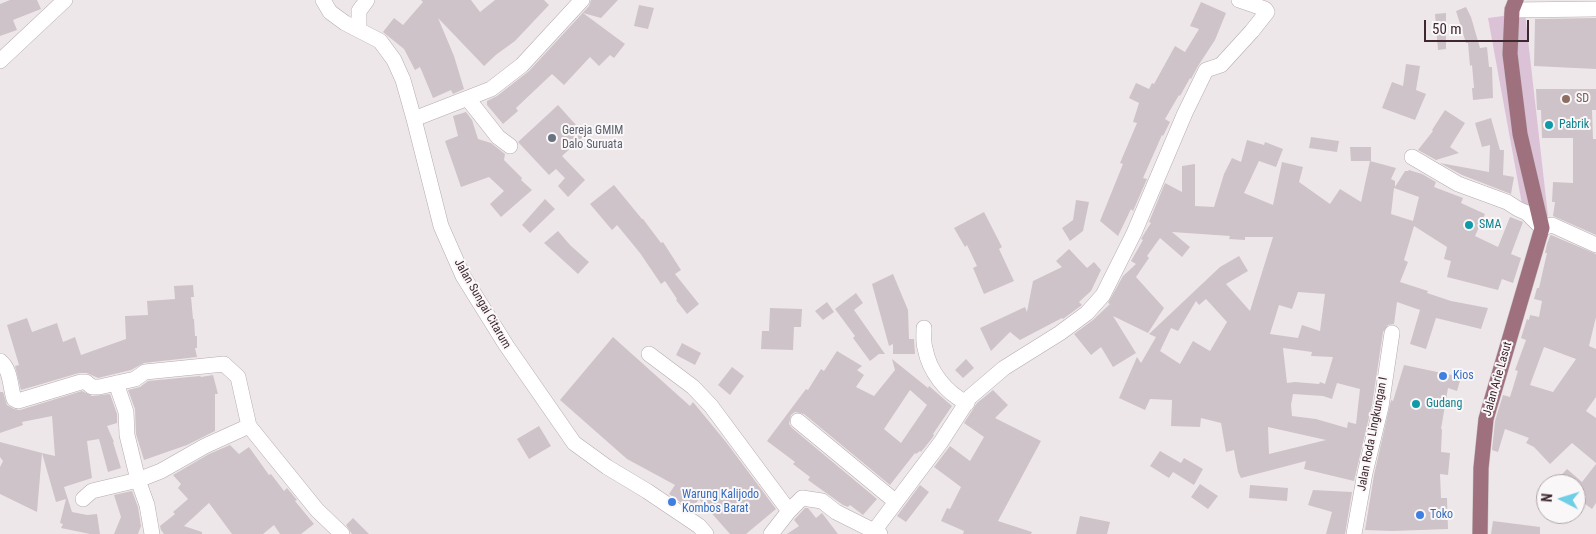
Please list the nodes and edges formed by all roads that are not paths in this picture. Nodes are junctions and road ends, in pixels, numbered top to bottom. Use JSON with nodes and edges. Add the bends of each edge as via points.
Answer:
{"nodes":[{"id":1,"x":65,"y":0,"type":"edge"},
{"id":2,"x":323,"y":0,"type":"edge"},
{"id":3,"x":367,"y":0,"type":"edge"},
{"id":4,"x":582,"y":0,"type":"edge"},
{"id":5,"x":1239,"y":0,"type":"edge"},
{"id":6,"x":1514,"y":5,"type":"edge"},
{"id":7,"x":1596,"y":9,"type":"edge"},
{"id":8,"x":359,"y":28,"type":"junction"},
{"id":9,"x":0,"y":61,"type":"edge"},
{"id":10,"x":468,"y":99,"type":"junction"},
{"id":11,"x":414,"y":119,"type":"junction"},
{"id":12,"x":510,"y":146,"type":"dead end"},
{"id":13,"x":1412,"y":157,"type":"dead end"},
{"id":14,"x":1542,"y":228,"type":"junction"},
{"id":15,"x":1596,"y":245,"type":"edge"},
{"id":16,"x":924,"y":328,"type":"dead end"},
{"id":17,"x":1392,"y":333,"type":"dead end"},
{"id":18,"x":649,"y":354,"type":"dead end"},
{"id":19,"x":0,"y":361,"type":"edge"},
{"id":20,"x":116,"y":384,"type":"junction"},
{"id":21,"x":967,"y":403,"type":"junction"},
{"id":22,"x":798,"y":422,"type":"dead end"},
{"id":23,"x":249,"y":426,"type":"junction"},
{"id":24,"x":138,"y":480,"type":"junction"},
{"id":25,"x":83,"y":499,"type":"dead end"},
{"id":26,"x":896,"y":502,"type":"junction"},
{"id":27,"x":789,"y":511,"type":"junction"},
{"id":28,"x":877,"y":533,"type":"edge"},
{"id":29,"x":152,"y":534,"type":"edge"},
{"id":30,"x":342,"y":534,"type":"edge"},
{"id":31,"x":706,"y":534,"type":"edge"},
{"id":32,"x":772,"y":534,"type":"edge"},
{"id":33,"x":1354,"y":534,"type":"edge"},
{"id":34,"x":1480,"y":534,"type":"edge"}],
"edges":[{"from":1,"to":9,"type":"street"},
{"from":2,"to":8,"type":"street","name":"Jalan Sungai Citarum","via":[[330,12]]},
{"from":3,"to":8,"type":"street","via":[[359,11]]},
{"from":4,"to":10,"type":"street","via":[[522,65],[491,89]]},
{"from":5,"to":21,"type":"street","via":[[1265,8],[1266,12],[1221,65],[1206,70],[1104,294],[1087,313],[1060,333],[1004,368]]},
{"from":6,"to":7,"type":"street"},
{"from":6,"to":14,"type":"main road","name":"Jalan Arie Lasut","via":[[1510,54],[1520,134]]},
{"from":8,"to":11,"type":"street","name":"Jalan Sungai Citarum","via":[[380,41],[394,60]]},
{"from":10,"to":11,"type":"street"},
{"from":10,"to":12,"type":"street","via":[[498,137]]},
{"from":11,"to":31,"type":"street","name":"Jalan Sungai Citarum","via":[[441,226],[463,276],[574,443]]},
{"from":13,"to":14,"type":"street","via":[[1458,184],[1518,208]]},
{"from":14,"to":15,"type":"street","via":[[1552,225]]},
{"from":14,"to":34,"type":"main road","name":"Jalan Arie Lasut","via":[[1486,419]]},
{"from":16,"to":21,"type":"street","via":[[925,348],[938,379],[957,398]]},
{"from":17,"to":33,"type":"street","name":"Jalan Roda Lingkungan I","via":[[1381,407]]},
{"from":18,"to":27,"type":"street","via":[[693,387],[711,406]]},
{"from":19,"to":20,"type":"street","via":[[7,370],[14,399],[18,401],[82,382],[92,387]]},
{"from":20,"to":23,"type":"street","via":[[135,379],[145,372],[224,364],[238,377]]},
{"from":20,"to":24,"type":"street","via":[[126,412],[126,435]]},
{"from":21,"to":26,"type":"street"},
{"from":22,"to":26,"type":"street"},
{"from":23,"to":24,"type":"street"},
{"from":23,"to":30,"type":"street","via":[[317,510]]},
{"from":24,"to":25,"type":"street","via":[[92,491]]},
{"from":24,"to":29,"type":"street"},
{"from":26,"to":28,"type":"street"},
{"from":27,"to":28,"type":"street","via":[[802,498],[822,501]]},
{"from":27,"to":32,"type":"street"}]}
